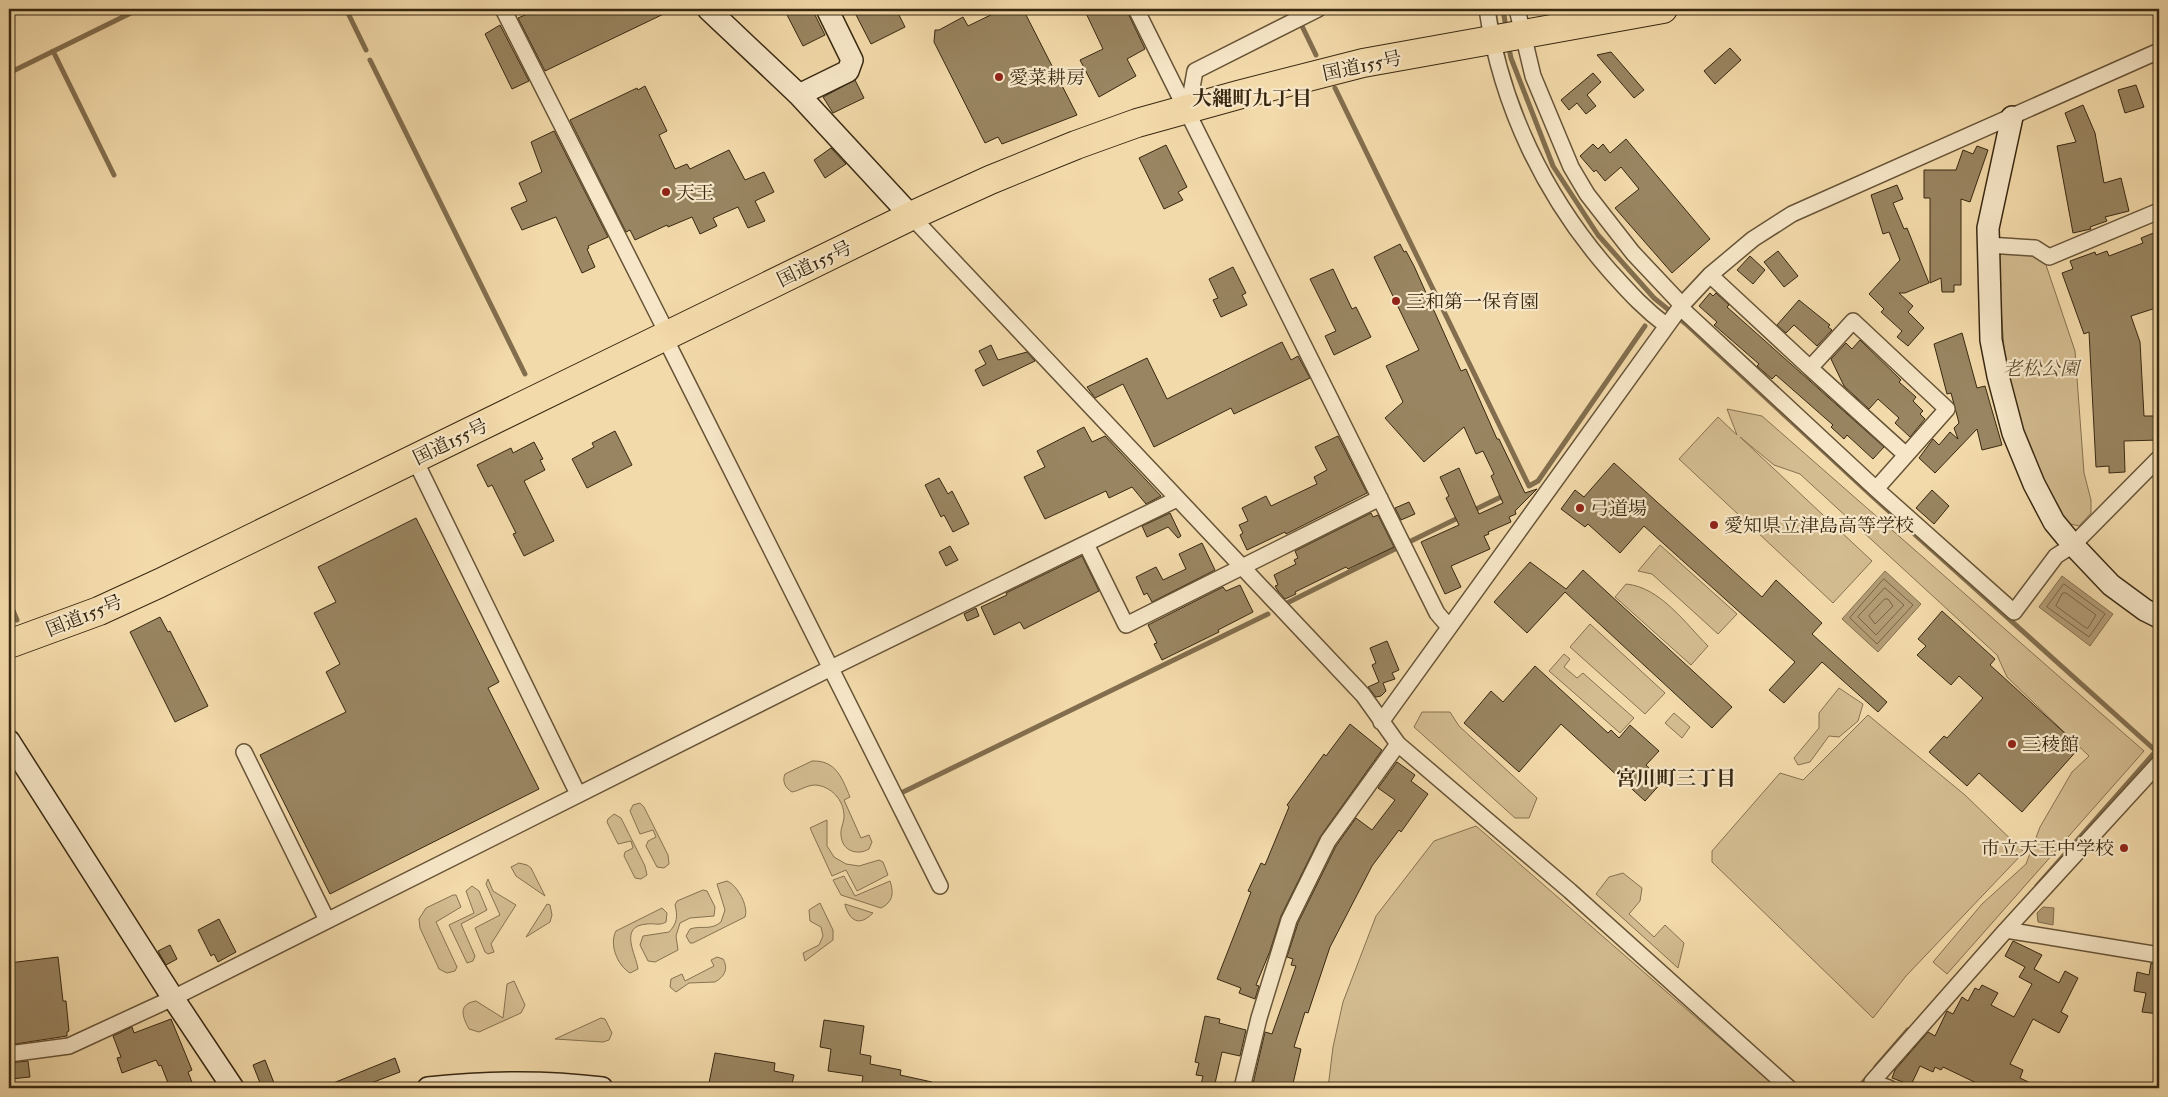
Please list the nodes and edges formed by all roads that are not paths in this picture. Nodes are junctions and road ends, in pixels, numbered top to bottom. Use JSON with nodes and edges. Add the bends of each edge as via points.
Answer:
{"nodes":[{"id":1,"x":503,"y":9,"type":"edge"},
{"id":2,"x":708,"y":9,"type":"edge"},
{"id":3,"x":827,"y":9,"type":"edge"},
{"id":4,"x":1136,"y":9,"type":"edge"},
{"id":5,"x":1318,"y":9,"type":"edge"},
{"id":6,"x":1487,"y":9,"type":"edge"},
{"id":7,"x":1663,"y":9,"type":"edge"},
{"id":8,"x":1520,"y":21,"type":"edge"},
{"id":9,"x":1493,"y":39,"type":"junction"},
{"id":10,"x":2159,"y":51,"type":"edge"},
{"id":11,"x":799,"y":95,"type":"junction"},
{"id":12,"x":1188,"y":110,"type":"junction"},
{"id":13,"x":2012,"y":117,"type":"junction"},
{"id":14,"x":2159,"y":211,"type":"edge"},
{"id":15,"x":911,"y":216,"type":"junction"},
{"id":16,"x":1988,"y":245,"type":"junction"},
{"id":17,"x":1710,"y":275,"type":"junction"},
{"id":18,"x":1681,"y":307,"type":"junction"},
{"id":19,"x":1669,"y":324,"type":"junction"},
{"id":20,"x":666,"y":335,"type":"junction"},
{"id":21,"x":1810,"y":368,"type":"junction"},
{"id":22,"x":1906,"y":455,"type":"junction"},
{"id":23,"x":414,"y":458,"type":"junction"},
{"id":24,"x":2159,"y":458,"type":"edge"},
{"id":25,"x":1876,"y":489,"type":"junction"},
{"id":26,"x":1380,"y":498,"type":"junction"},
{"id":27,"x":1177,"y":500,"type":"junction"},
{"id":28,"x":1086,"y":544,"type":"junction"},
{"id":29,"x":2073,"y":545,"type":"junction"},
{"id":30,"x":1242,"y":568,"type":"junction"},
{"id":31,"x":2159,"y":617,"type":"edge"},
{"id":32,"x":1449,"y":627,"type":"junction"},
{"id":33,"x":9,"y":644,"type":"edge"},
{"id":34,"x":831,"y":668,"type":"junction"},
{"id":35,"x":1381,"y":722,"type":"junction"},
{"id":36,"x":9,"y":741,"type":"edge"},
{"id":37,"x":1398,"y":744,"type":"junction"},
{"id":38,"x":244,"y":752,"type":"dead end"},
{"id":39,"x":2159,"y":762,"type":"edge"},
{"id":40,"x":578,"y":794,"type":"junction"},
{"id":41,"x":940,"y":886,"type":"dead end"},
{"id":42,"x":327,"y":920,"type":"junction"},
{"id":43,"x":2006,"y":930,"type":"junction"},
{"id":44,"x":2159,"y":955,"type":"edge"},
{"id":45,"x":173,"y":998,"type":"junction"},
{"id":46,"x":9,"y":1054,"type":"edge"},
{"id":47,"x":233,"y":1088,"type":"edge"},
{"id":48,"x":428,"y":1088,"type":"edge"},
{"id":49,"x":602,"y":1088,"type":"edge"},
{"id":50,"x":1242,"y":1088,"type":"edge"},
{"id":51,"x":1789,"y":1088,"type":"edge"},
{"id":52,"x":1889,"y":1088,"type":"edge"}],
"edges":[{"from":1,"to":20,"type":"street"},
{"from":2,"to":11,"type":"street"},
{"from":3,"to":11,"type":"street","via":[[852,60],[848,71]]},
{"from":4,"to":12,"type":"street"},
{"from":5,"to":12,"type":"street","via":[[1195,71]]},
{"from":6,"to":9,"type":"street"},
{"from":7,"to":8,"type":"highway","name":"国道155号"},
{"from":8,"to":9,"type":"highway","name":"国道155号"},
{"from":8,"to":18,"type":"street","via":[[1533,76],[1571,168],[1587,194]]},
{"from":9,"to":12,"type":"highway","name":"国道155号","via":[[1363,64]]},
{"from":9,"to":19,"type":"street","via":[[1500,75],[1532,153],[1556,200],[1572,225],[1644,310]]},
{"from":10,"to":13,"type":"street"},
{"from":11,"to":15,"type":"street"},
{"from":12,"to":15,"type":"highway","name":"国道155号","via":[[1137,123],[1076,145]]},
{"from":12,"to":26,"type":"street"},
{"from":13,"to":16,"type":"street","via":[[1988,228]]},
{"from":13,"to":17,"type":"street","via":[[1792,214],[1753,238]]},
{"from":14,"to":16,"type":"street","via":[[2049,257],[2036,248]]},
{"from":15,"to":20,"type":"highway","name":"国道155号"},
{"from":15,"to":27,"type":"street"},
{"from":16,"to":29,"type":"street","via":[[1991,340],[2013,433],[2054,522]]},
{"from":17,"to":18,"type":"street"},
{"from":17,"to":21,"type":"street"},
{"from":18,"to":19,"type":"street"},
{"from":18,"to":25,"type":"street"},
{"from":19,"to":32,"type":"street"},
{"from":20,"to":23,"type":"highway","name":"国道155号"},
{"from":20,"to":34,"type":"street"},
{"from":21,"to":22,"type":"street"},
{"from":21,"to":22,"type":"street","via":[[1853,321],[1948,409]]},
{"from":22,"to":25,"type":"street"},
{"from":23,"to":33,"type":"highway","name":"国道155号","via":[[108,607]]},
{"from":23,"to":40,"type":"street"},
{"from":24,"to":29,"type":"street"},
{"from":25,"to":29,"type":"street","via":[[2014,612],[2056,556]]},
{"from":26,"to":30,"type":"street"},
{"from":26,"to":32,"type":"street","via":[[1437,613]]},
{"from":27,"to":28,"type":"street"},
{"from":27,"to":30,"type":"street"},
{"from":28,"to":30,"type":"street","via":[[1126,625]]},
{"from":28,"to":34,"type":"street"},
{"from":29,"to":31,"type":"street","via":[[2111,585]]},
{"from":30,"to":35,"type":"street","via":[[1363,695]]},
{"from":32,"to":35,"type":"street"},
{"from":34,"to":40,"type":"street"},
{"from":34,"to":41,"type":"street"},
{"from":35,"to":37,"type":"street"},
{"from":36,"to":45,"type":"street"},
{"from":37,"to":50,"type":"street","via":[[1328,841],[1289,920]]},
{"from":37,"to":51,"type":"street","via":[[1570,891]]},
{"from":38,"to":42,"type":"street"},
{"from":39,"to":43,"type":"street"},
{"from":40,"to":42,"type":"street"},
{"from":42,"to":45,"type":"street"},
{"from":43,"to":44,"type":"street"},
{"from":43,"to":52,"type":"street","via":[[1872,1082]]},
{"from":45,"to":46,"type":"street","via":[[68,1046]]},
{"from":45,"to":47,"type":"street"},
{"from":48,"to":49,"type":"street","via":[[544,1084]]}]}
